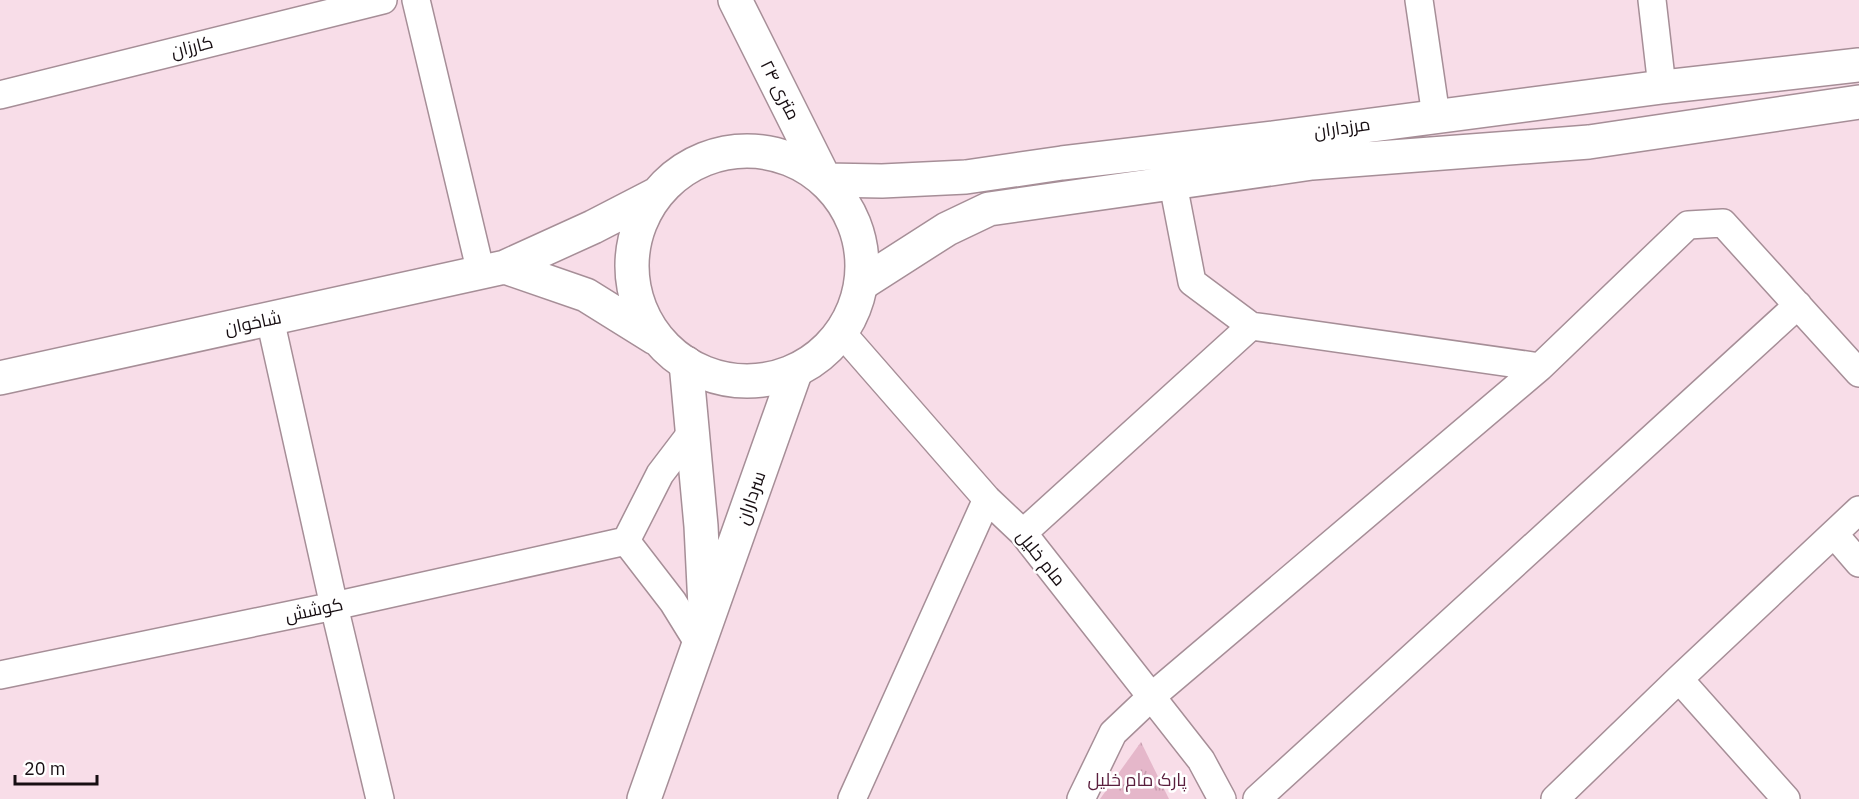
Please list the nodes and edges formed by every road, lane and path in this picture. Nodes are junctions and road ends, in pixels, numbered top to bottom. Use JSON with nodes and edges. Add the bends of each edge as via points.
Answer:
{"nodes":[{"id":1,"x":383,"y":0,"type":"edge"},
{"id":2,"x":416,"y":0,"type":"edge"},
{"id":3,"x":735,"y":0,"type":"edge"},
{"id":4,"x":1419,"y":0,"type":"edge"},
{"id":5,"x":1652,"y":0,"type":"edge"},
{"id":6,"x":1859,"y":65,"type":"edge"},
{"id":7,"x":1662,"y":87,"type":"junction"},
{"id":8,"x":0,"y":95,"type":"edge"},
{"id":9,"x":1859,"y":102,"type":"edge"},
{"id":10,"x":1436,"y":116,"type":"junction"},
{"id":11,"x":825,"y":180,"type":"junction"},
{"id":12,"x":1173,"y":184,"type":"junction"},
{"id":13,"x":655,"y":195,"type":"junction"},
{"id":14,"x":493,"y":270,"type":"junction"},
{"id":15,"x":861,"y":284,"type":"junction"},
{"id":16,"x":1798,"y":305,"type":"junction"},
{"id":17,"x":270,"y":319,"type":"junction"},
{"id":18,"x":1251,"y":326,"type":"junction"},
{"id":19,"x":841,"y":332,"type":"junction"},
{"id":20,"x":657,"y":339,"type":"junction"},
{"id":21,"x":686,"y":363,"type":"junction"},
{"id":22,"x":1540,"y":367,"type":"junction"},
{"id":23,"x":795,"y":373,"type":"junction"},
{"id":24,"x":1859,"y":373,"type":"edge"},
{"id":25,"x":0,"y":378,"type":"edge"},
{"id":26,"x":692,"y":432,"type":"junction"},
{"id":27,"x":987,"y":499,"type":"junction"},
{"id":28,"x":1859,"y":510,"type":"edge"},
{"id":29,"x":1023,"y":533,"type":"junction"},
{"id":30,"x":1834,"y":534,"type":"junction"},
{"id":31,"x":626,"y":541,"type":"junction"},
{"id":32,"x":1859,"y":563,"type":"edge"},
{"id":33,"x":334,"y":606,"type":"junction"},
{"id":34,"x":703,"y":633,"type":"junction"},
{"id":35,"x":0,"y":675,"type":"edge"},
{"id":36,"x":1678,"y":679,"type":"junction"},
{"id":37,"x":1151,"y":697,"type":"junction"},
{"id":38,"x":380,"y":799,"type":"edge"},
{"id":39,"x":644,"y":799,"type":"edge"},
{"id":40,"x":852,"y":799,"type":"edge"},
{"id":41,"x":1081,"y":799,"type":"edge"},
{"id":42,"x":1222,"y":799,"type":"edge"},
{"id":43,"x":1257,"y":799,"type":"edge"},
{"id":44,"x":1555,"y":799,"type":"edge"},
{"id":45,"x":1786,"y":799,"type":"edge"}],
"edges":[{"from":1,"to":8,"type":"street","name":"کارزان"},
{"from":2,"to":14,"type":"street"},
{"from":3,"to":11,"type":"street","name":"۲۴ متری"},
{"from":4,"to":10,"type":"street"},
{"from":5,"to":7,"type":"street"},
{"from":6,"to":7,"type":"street","name":"مرزداران"},
{"from":7,"to":10,"type":"street","name":"مرزداران"},
{"from":9,"to":12,"type":"street","name":"مرزداران","via":[[1589,142],[1311,163]]},
{"from":10,"to":11,"type":"street","name":"مرزداران","via":[[966,177]]},
{"from":11,"to":13,"type":"street","via":[[793,159],[755,150],[718,154],[682,170]]},
{"from":11,"to":15,"type":"street","via":[[849,211],[860,244]]},
{"from":12,"to":15,"type":"street","name":"مرزداران","via":[[989,209],[947,229]]},
{"from":12,"to":18,"type":"street","via":[[1192,282]]},
{"from":13,"to":14,"type":"street","name":"شاخوان","via":[[593,228]]},
{"from":13,"to":20,"type":"street","via":[[638,230],[631,266],[638,304]]},
{"from":14,"to":17,"type":"street","name":"شاخوان"},
{"from":14,"to":20,"type":"street","via":[[586,295]]},
{"from":15,"to":19,"type":"street","via":[[850,322]]},
{"from":16,"to":22,"type":"street","via":[[1723,223],[1688,225]]},
{"from":16,"to":24,"type":"street"},
{"from":16,"to":43,"type":"street"},
{"from":17,"to":25,"type":"street","name":"شاخوان"},
{"from":17,"to":33,"type":"street"},
{"from":18,"to":22,"type":"street"},
{"from":18,"to":29,"type":"street"},
{"from":19,"to":23,"type":"street"},
{"from":19,"to":27,"type":"street","name":"مام خلیل"},
{"from":20,"to":21,"type":"street"},
{"from":21,"to":23,"type":"street","via":[[719,380],[758,382]]},
{"from":21,"to":26,"type":"street","name":"سرداران"},
{"from":22,"to":37,"type":"street"},
{"from":23,"to":34,"type":"street","name":"سرداران"},
{"from":26,"to":31,"type":"street","via":[[660,474]]},
{"from":26,"to":34,"type":"street","name":"سرداران","via":[[701,526]]},
{"from":27,"to":29,"type":"street","name":"مام خلیل"},
{"from":27,"to":40,"type":"street"},
{"from":28,"to":30,"type":"street"},
{"from":29,"to":37,"type":"street","name":"مام خلیل"},
{"from":30,"to":32,"type":"street"},
{"from":30,"to":36,"type":"street"},
{"from":31,"to":33,"type":"street","name":"کوشش"},
{"from":31,"to":34,"type":"street","via":[[673,602]]},
{"from":33,"to":35,"type":"street","name":"کوشش"},
{"from":33,"to":38,"type":"street"},
{"from":34,"to":39,"type":"street","name":"سرداران"},
{"from":36,"to":44,"type":"street"},
{"from":36,"to":45,"type":"street"},
{"from":37,"to":41,"type":"street","via":[[1113,733]]},
{"from":37,"to":42,"type":"street","name":"مام خلیل","via":[[1201,760]]}]}
